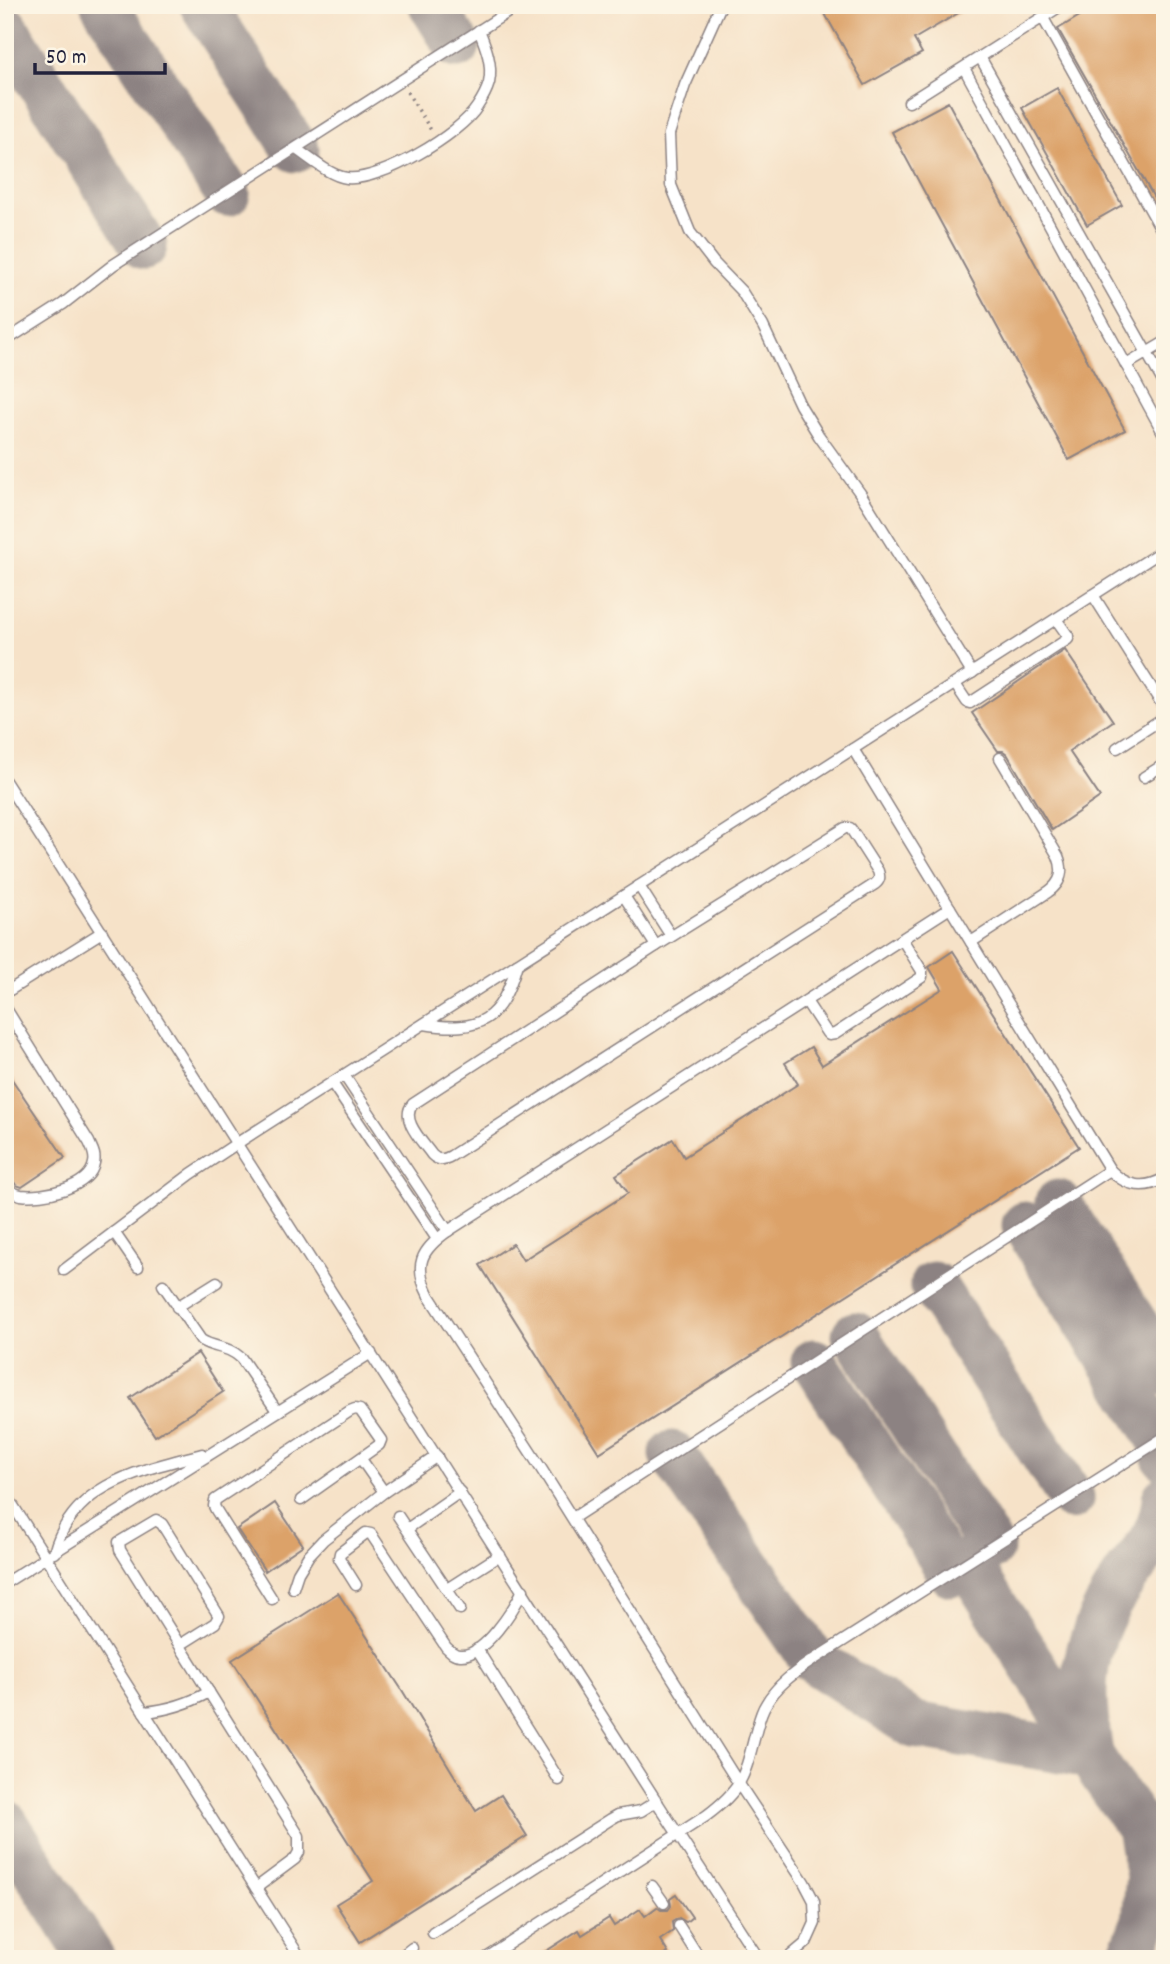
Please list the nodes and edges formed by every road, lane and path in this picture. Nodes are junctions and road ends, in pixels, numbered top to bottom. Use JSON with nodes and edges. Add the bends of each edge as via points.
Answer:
{"nodes":[{"id":1,"x":519,"y":5,"type":"edge"},
{"id":2,"x":721,"y":5,"type":"edge"},
{"id":3,"x":1062,"y":5,"type":"edge"},
{"id":4,"x":1043,"y":18,"type":"junction"},
{"id":5,"x":480,"y":30,"type":"junction"},
{"id":6,"x":981,"y":57,"type":"junction"},
{"id":7,"x":964,"y":68,"type":"junction"},
{"id":8,"x":400,"y":82,"type":"junction"},
{"id":9,"x":909,"y":102,"type":"dead end"},
{"id":10,"x":1022,"y":131,"type":"junction"},
{"id":11,"x":438,"y":141,"type":"junction"},
{"id":12,"x":1004,"y":142,"type":"junction"},
{"id":13,"x":296,"y":149,"type":"junction"},
{"id":14,"x":1165,"y":236,"type":"edge"},
{"id":15,"x":5,"y":341,"type":"edge"},
{"id":16,"x":1165,"y":342,"type":"edge"},
{"id":17,"x":1146,"y":353,"type":"junction"},
{"id":18,"x":1126,"y":365,"type":"junction"},
{"id":19,"x":1165,"y":385,"type":"edge"},
{"id":20,"x":1165,"y":436,"type":"edge"},
{"id":21,"x":1165,"y":549,"type":"edge"},
{"id":22,"x":1093,"y":595,"type":"junction"},
{"id":23,"x":1056,"y":619,"type":"junction"},
{"id":24,"x":972,"y":673,"type":"junction"},
{"id":25,"x":955,"y":684,"type":"junction"},
{"id":26,"x":1165,"y":709,"type":"edge"},
{"id":27,"x":1165,"y":717,"type":"edge"},
{"id":28,"x":1117,"y":748,"type":"dead end"},
{"id":29,"x":853,"y":749,"type":"junction"},
{"id":30,"x":1000,"y":758,"type":"dead end"},
{"id":31,"x":1165,"y":764,"type":"edge"},
{"id":32,"x":1144,"y":778,"type":"dead end"},
{"id":33,"x":5,"y":781,"type":"edge"},
{"id":34,"x":639,"y":886,"type":"junction"},
{"id":35,"x":624,"y":896,"type":"junction"},
{"id":36,"x":950,"y":908,"type":"junction"},
{"id":37,"x":102,"y":932,"type":"junction"},
{"id":38,"x":671,"y":936,"type":"junction"},
{"id":39,"x":902,"y":939,"type":"junction"},
{"id":40,"x":971,"y":942,"type":"junction"},
{"id":41,"x":656,"y":946,"type":"junction"},
{"id":42,"x":517,"y":964,"type":"junction"},
{"id":43,"x":5,"y":993,"type":"edge"},
{"id":44,"x":806,"y":1001,"type":"junction"},
{"id":45,"x":5,"y":1007,"type":"edge"},
{"id":46,"x":424,"y":1024,"type":"junction"},
{"id":47,"x":344,"y":1075,"type":"junction"},
{"id":48,"x":332,"y":1083,"type":"junction"},
{"id":49,"x":236,"y":1144,"type":"junction"},
{"id":50,"x":1110,"y":1170,"type":"junction"},
{"id":51,"x":1164,"y":1182,"type":"edge"},
{"id":52,"x":5,"y":1188,"type":"edge"},
{"id":53,"x":448,"y":1231,"type":"junction"},
{"id":54,"x":114,"y":1232,"type":"junction"},
{"id":55,"x":437,"y":1239,"type":"junction"},
{"id":56,"x":138,"y":1267,"type":"dead end"},
{"id":57,"x":64,"y":1270,"type":"dead end"},
{"id":58,"x":217,"y":1282,"type":"dead end"},
{"id":59,"x":163,"y":1285,"type":"dead end"},
{"id":60,"x":177,"y":1307,"type":"junction"},
{"id":61,"x":370,"y":1353,"type":"junction"},
{"id":62,"x":277,"y":1411,"type":"junction"},
{"id":63,"x":1165,"y":1437,"type":"edge"},
{"id":64,"x":215,"y":1451,"type":"junction"},
{"id":65,"x":437,"y":1456,"type":"junction"},
{"id":66,"x":361,"y":1459,"type":"junction"},
{"id":67,"x":384,"y":1492,"type":"junction"},
{"id":68,"x":460,"y":1492,"type":"junction"},
{"id":69,"x":5,"y":1493,"type":"edge"},
{"id":70,"x":302,"y":1500,"type":"dead end"},
{"id":71,"x":398,"y":1516,"type":"dead end"},
{"id":72,"x":573,"y":1518,"type":"junction"},
{"id":73,"x":407,"y":1529,"type":"junction"},
{"id":74,"x":50,"y":1555,"type":"junction"},
{"id":75,"x":500,"y":1555,"type":"junction"},
{"id":76,"x":5,"y":1583,"type":"edge"},
{"id":77,"x":356,"y":1585,"type":"dead end"},
{"id":78,"x":293,"y":1588,"type":"dead end"},
{"id":79,"x":447,"y":1589,"type":"junction"},
{"id":80,"x":523,"y":1590,"type":"junction"},
{"id":81,"x":272,"y":1599,"type":"dead end"},
{"id":82,"x":460,"y":1609,"type":"dead end"},
{"id":83,"x":180,"y":1645,"type":"junction"},
{"id":84,"x":477,"y":1649,"type":"junction"},
{"id":85,"x":209,"y":1692,"type":"junction"},
{"id":86,"x":144,"y":1712,"type":"junction"},
{"id":87,"x":559,"y":1780,"type":"dead end"},
{"id":88,"x":740,"y":1784,"type":"junction"},
{"id":89,"x":657,"y":1801,"type":"junction"},
{"id":90,"x":678,"y":1835,"type":"junction"},
{"id":91,"x":652,"y":1886,"type":"dead end"},
{"id":92,"x":256,"y":1888,"type":"junction"},
{"id":93,"x":664,"y":1903,"type":"dead end"},
{"id":94,"x":679,"y":1926,"type":"dead end"},
{"id":95,"x":433,"y":1933,"type":"dead end"},
{"id":96,"x":412,"y":1948,"type":"dead end"},
{"id":97,"x":301,"y":1959,"type":"edge"},
{"id":98,"x":398,"y":1959,"type":"edge"},
{"id":99,"x":485,"y":1959,"type":"edge"},
{"id":100,"x":700,"y":1959,"type":"edge"},
{"id":101,"x":759,"y":1959,"type":"edge"},
{"id":102,"x":787,"y":1959,"type":"edge"}],
"edges":[{"from":1,"to":5,"type":"lane"},
{"from":2,"to":24,"type":"lane","via":[[685,85],[670,134],[671,185],[690,232],[742,292],[800,405]]},
{"from":3,"to":4,"type":"lane"},
{"from":4,"to":6,"type":"lane"},
{"from":4,"to":14,"type":"lane"},
{"from":5,"to":8,"type":"lane"},
{"from":5,"to":11,"type":"lane","via":[[489,54],[489,82],[477,108]]},
{"from":6,"to":7,"type":"lane"},
{"from":6,"to":10,"type":"lane"},
{"from":7,"to":9,"type":"lane"},
{"from":7,"to":12,"type":"lane"},
{"from":8,"to":11,"type":"path"},
{"from":8,"to":13,"type":"lane"},
{"from":10,"to":12,"type":"lane"},
{"from":10,"to":17,"type":"lane"},
{"from":11,"to":13,"type":"lane","via":[[379,174],[348,178]]},
{"from":12,"to":18,"type":"lane"},
{"from":13,"to":15,"type":"lane","via":[[113,265]]},
{"from":16,"to":17,"type":"lane"},
{"from":17,"to":18,"type":"lane"},
{"from":17,"to":19,"type":"lane"},
{"from":18,"to":20,"type":"lane"},
{"from":21,"to":22,"type":"lane"},
{"from":22,"to":23,"type":"lane"},
{"from":22,"to":26,"type":"lane"},
{"from":23,"to":24,"type":"lane"},
{"from":23,"to":25,"type":"lane","via":[[1068,639],[970,703]]},
{"from":24,"to":25,"type":"lane"},
{"from":25,"to":29,"type":"lane"},
{"from":27,"to":28,"type":"lane"},
{"from":29,"to":34,"type":"lane"},
{"from":29,"to":36,"type":"lane"},
{"from":30,"to":40,"type":"lane","via":[[1058,856],[1062,876],[1057,886]]},
{"from":31,"to":32,"type":"lane"},
{"from":33,"to":37,"type":"lane"},
{"from":34,"to":35,"type":"lane"},
{"from":34,"to":38,"type":"lane"},
{"from":35,"to":41,"type":"lane"},
{"from":35,"to":42,"type":"lane"},
{"from":36,"to":39,"type":"lane"},
{"from":36,"to":40,"type":"lane"},
{"from":37,"to":43,"type":"lane"},
{"from":37,"to":49,"type":"lane"},
{"from":38,"to":41,"type":"lane"},
{"from":38,"to":41,"type":"lane","via":[[845,828],[853,832],[880,876],[875,884],[451,1156],[441,1160],[432,1155],[408,1118],[413,1104]]},
{"from":39,"to":44,"type":"lane"},
{"from":39,"to":44,"type":"lane","via":[[922,977],[835,1034],[827,1032]]},
{"from":40,"to":50,"type":"lane"},
{"from":42,"to":46,"type":"lane"},
{"from":42,"to":46,"type":"lane","via":[[506,996],[486,1018],[458,1028]]},
{"from":44,"to":53,"type":"lane"},
{"from":45,"to":52,"type":"lane","via":[[95,1154],[87,1177],[55,1192],[18,1194]]},
{"from":46,"to":47,"type":"lane"},
{"from":47,"to":48,"type":"lane"},
{"from":47,"to":53,"type":"lane"},
{"from":48,"to":49,"type":"lane"},
{"from":48,"to":55,"type":"lane"},
{"from":49,"to":54,"type":"lane"},
{"from":49,"to":61,"type":"lane"},
{"from":50,"to":51,"type":"lane","via":[[1133,1185]]},
{"from":50,"to":72,"type":"lane"},
{"from":53,"to":55,"type":"lane"},
{"from":54,"to":56,"type":"lane"},
{"from":54,"to":57,"type":"lane"},
{"from":55,"to":72,"type":"lane","via":[[426,1250],[422,1282]]},
{"from":58,"to":60,"type":"lane"},
{"from":59,"to":60,"type":"lane"},
{"from":60,"to":62,"type":"lane","via":[[201,1340],[234,1351],[241,1358]]},
{"from":61,"to":62,"type":"lane"},
{"from":61,"to":65,"type":"lane"},
{"from":62,"to":64,"type":"lane"},
{"from":63,"to":88,"type":"lane","via":[[785,1680],[765,1705]]},
{"from":64,"to":74,"type":"lane"},
{"from":64,"to":74,"type":"lane","via":[[126,1476],[98,1490],[73,1512]]},
{"from":65,"to":67,"type":"lane"},
{"from":65,"to":68,"type":"lane"},
{"from":66,"to":67,"type":"lane"},
{"from":66,"to":70,"type":"lane"},
{"from":66,"to":81,"type":"lane","via":[[381,1440],[364,1414],[355,1409],[215,1500],[216,1510]]},
{"from":67,"to":78,"type":"lane","via":[[323,1540],[309,1555]]},
{"from":68,"to":73,"type":"lane"},
{"from":68,"to":75,"type":"lane"},
{"from":69,"to":74,"type":"lane"},
{"from":71,"to":73,"type":"lane"},
{"from":72,"to":88,"type":"lane"},
{"from":73,"to":79,"type":"lane"},
{"from":74,"to":76,"type":"lane"},
{"from":74,"to":86,"type":"lane"},
{"from":75,"to":79,"type":"lane"},
{"from":75,"to":80,"type":"lane"},
{"from":77,"to":84,"type":"lane","via":[[340,1553],[371,1534],[446,1647],[461,1656]]},
{"from":79,"to":82,"type":"lane"},
{"from":80,"to":84,"type":"lane","via":[[509,1617]]},
{"from":80,"to":89,"type":"lane"},
{"from":83,"to":83,"type":"lane","via":[[118,1546],[156,1520],[219,1616]]},
{"from":83,"to":85,"type":"lane"},
{"from":84,"to":87,"type":"lane"},
{"from":85,"to":86,"type":"lane","via":[[174,1708]]},
{"from":85,"to":92,"type":"lane","via":[[299,1836],[295,1859]]},
{"from":86,"to":92,"type":"lane"},
{"from":88,"to":90,"type":"lane","via":[[726,1801]]},
{"from":88,"to":102,"type":"lane","via":[[814,1901],[815,1923],[806,1943]]},
{"from":89,"to":90,"type":"lane"},
{"from":89,"to":95,"type":"lane","via":[[611,1819]]},
{"from":90,"to":99,"type":"lane"},
{"from":90,"to":101,"type":"lane"},
{"from":91,"to":93,"type":"lane"},
{"from":92,"to":97,"type":"lane"},
{"from":94,"to":100,"type":"lane"},
{"from":96,"to":98,"type":"lane"}]}
